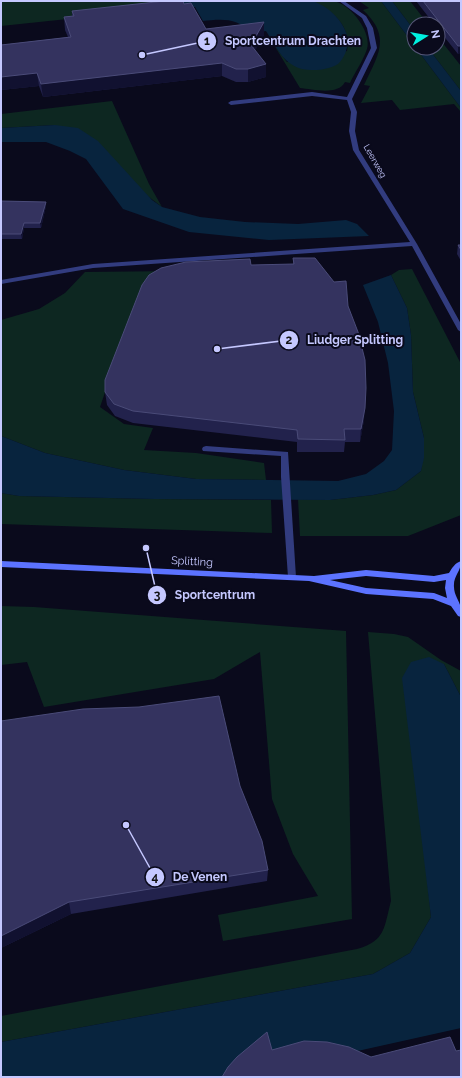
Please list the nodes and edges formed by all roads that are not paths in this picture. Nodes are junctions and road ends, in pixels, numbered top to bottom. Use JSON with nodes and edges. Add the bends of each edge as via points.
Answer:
{"nodes":[{"id":1,"x":341,"y":1,"type":"edge"},
{"id":2,"x":349,"y":99,"type":"junction"},
{"id":3,"x":230,"y":103,"type":"dead end"},
{"id":4,"x":414,"y":244,"type":"junction"},
{"id":5,"x":1,"y":282,"type":"edge"},
{"id":6,"x":461,"y":330,"type":"edge"},
{"id":7,"x":206,"y":450,"type":"dead end"},
{"id":8,"x":1,"y":564,"type":"edge"},
{"id":9,"x":461,"y":564,"type":"edge"},
{"id":10,"x":451,"y":576,"type":"junction"},
{"id":11,"x":292,"y":577,"type":"junction"},
{"id":12,"x":309,"y":578,"type":"junction"},
{"id":13,"x":453,"y":603,"type":"junction"},
{"id":14,"x":461,"y":614,"type":"edge"}],
"edges":[{"from":1,"to":2,"type":"lane","via":[[364,17],[370,28],[374,48]]},
{"from":2,"to":3,"type":"lane","via":[[312,94]]},
{"from":2,"to":4,"type":"lane","name":"Leerweg","via":[[354,112],[352,131],[356,150]]},
{"from":4,"to":5,"type":"lane","via":[[93,266]]},
{"from":4,"to":6,"type":"lane","name":"Leerweg"},
{"from":7,"to":11,"type":"lane","via":[[285,454],[286,507]]},
{"from":8,"to":11,"type":"main road","name":"Splitting"},
{"from":9,"to":10,"type":"main road"},
{"from":10,"to":12,"type":"main road","name":"Splitting","via":[[434,579],[366,573]]},
{"from":10,"to":13,"type":"main road","via":[[449,589]]},
{"from":11,"to":12,"type":"main road","name":"Splitting"},
{"from":12,"to":13,"type":"main road","name":"Splitting","via":[[366,591],[434,596]]},
{"from":13,"to":14,"type":"main road"}]}
